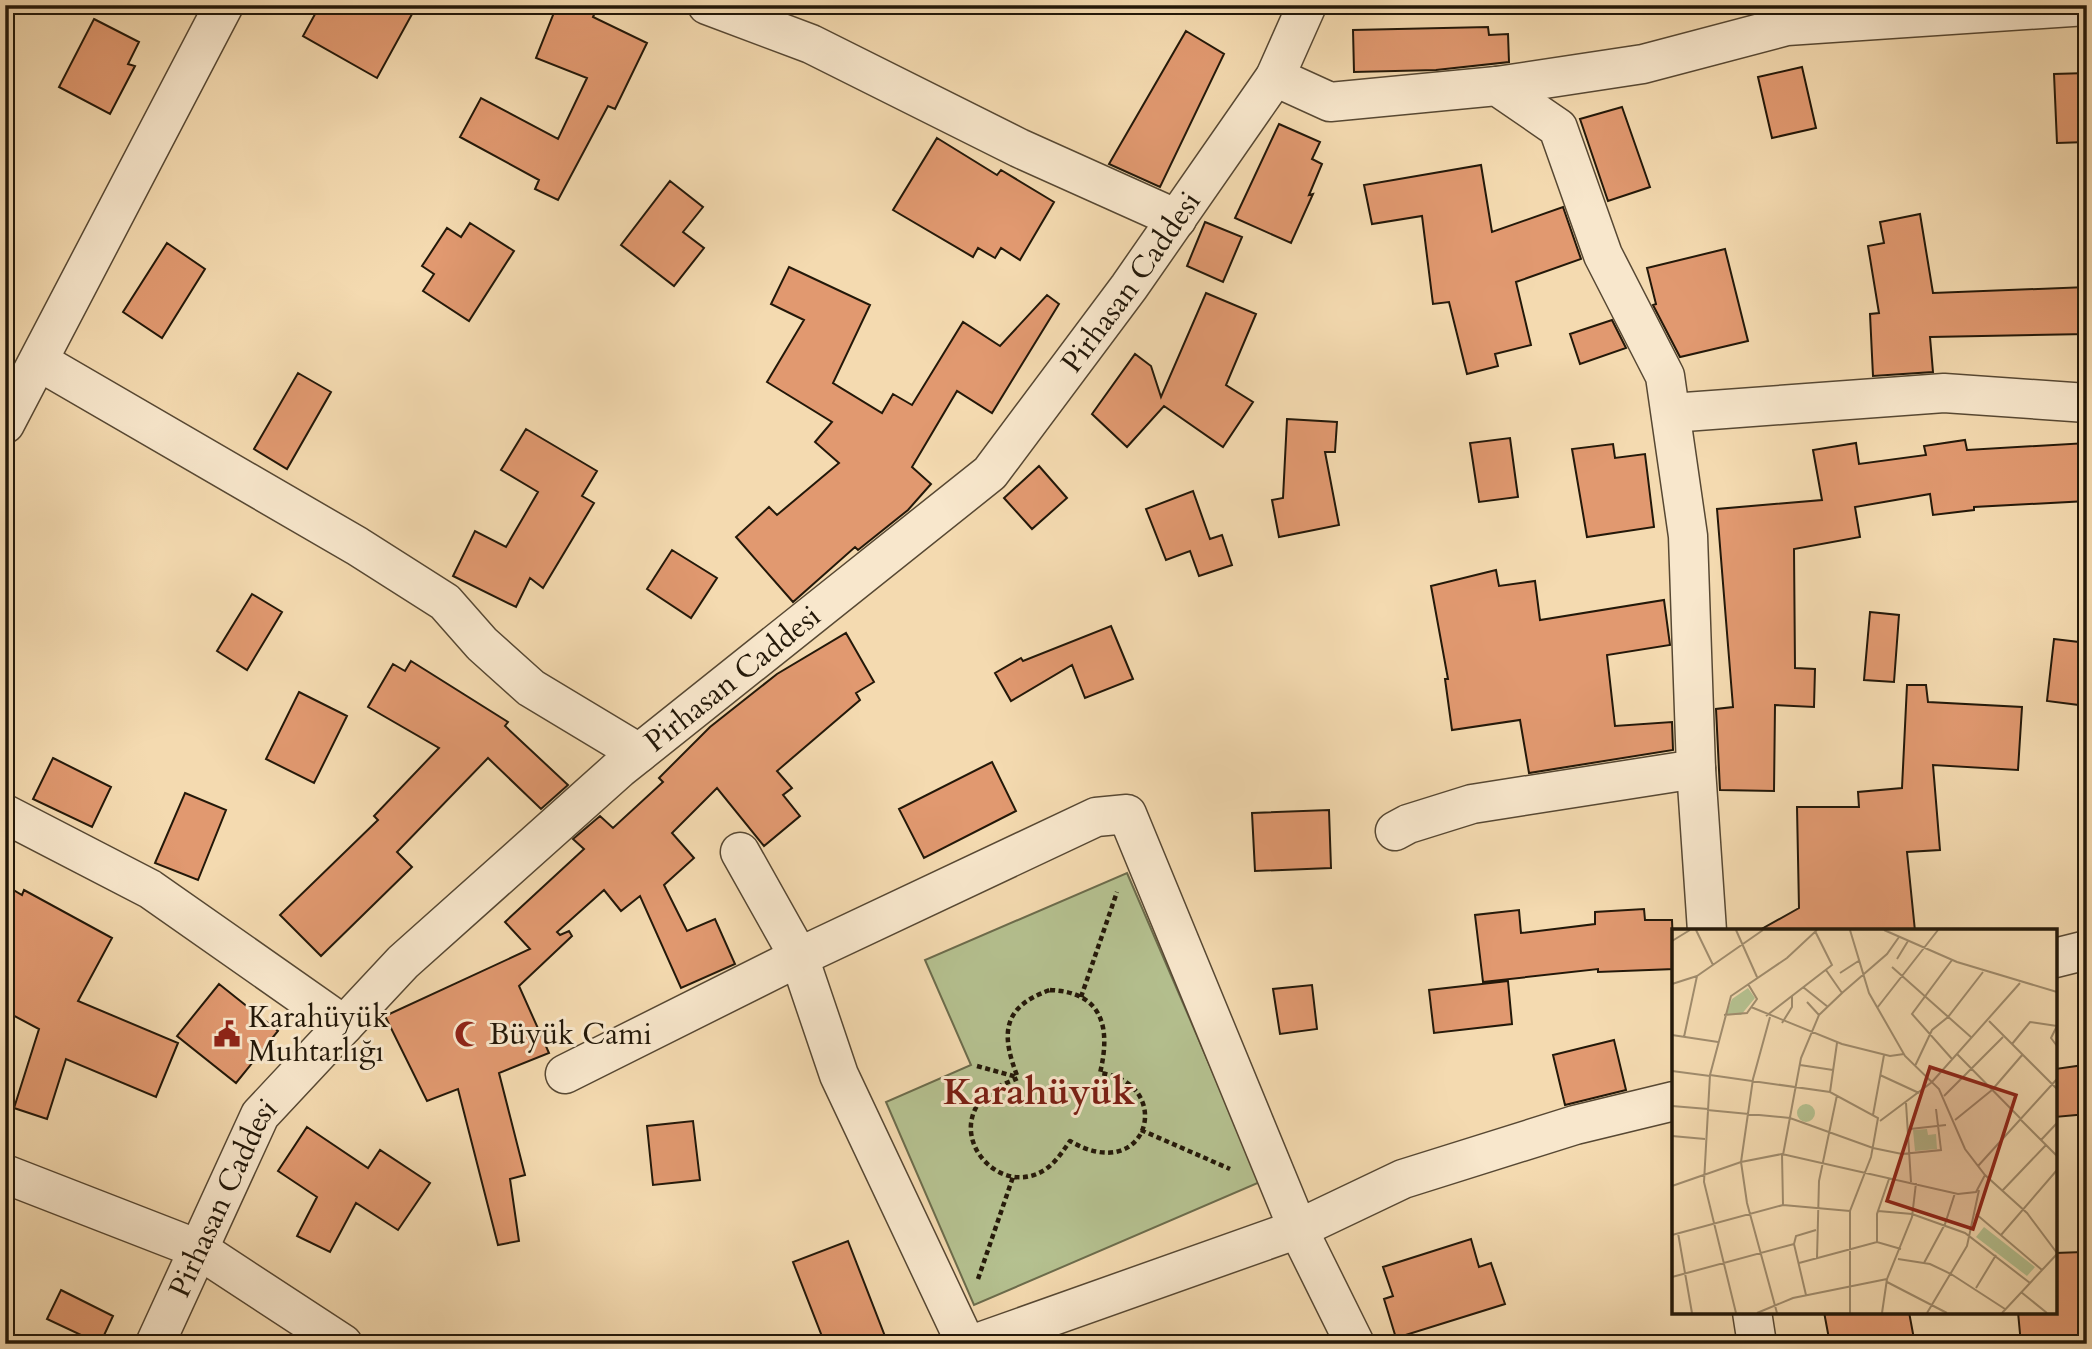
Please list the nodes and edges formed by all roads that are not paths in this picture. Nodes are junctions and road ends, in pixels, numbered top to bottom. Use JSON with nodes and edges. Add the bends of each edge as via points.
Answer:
{"nodes":[{"id":1,"x":224,"y":5,"type":"edge"},
{"id":2,"x":707,"y":5,"type":"edge"},
{"id":3,"x":1307,"y":5,"type":"edge"},
{"id":4,"x":2087,"y":6,"type":"edge"},
{"id":5,"x":1876,"y":13,"type":"edge"},
{"id":6,"x":1275,"y":77,"type":"junction"},
{"id":7,"x":1497,"y":86,"type":"junction"},
{"id":8,"x":1177,"y":219,"type":"junction"},
{"id":9,"x":26,"y":365,"type":"edge"},
{"id":10,"x":2087,"y":403,"type":"edge"},
{"id":11,"x":1671,"y":413,"type":"junction"},
{"id":12,"x":5,"y":425,"type":"edge"},
{"id":13,"x":639,"y":753,"type":"junction"},
{"id":14,"x":1696,"y":769,"type":"junction"},
{"id":15,"x":5,"y":814,"type":"edge"},
{"id":16,"x":1395,"y":831,"type":"dead end"},
{"id":17,"x":740,"y":852,"type":"dead end"},
{"id":18,"x":1707,"y":929,"type":"edge"},
{"id":19,"x":2087,"y":950,"type":"edge"},
{"id":20,"x":799,"y":957,"type":"junction"},
{"id":21,"x":2057,"y":958,"type":"edge"},
{"id":22,"x":344,"y":1025,"type":"junction"},
{"id":23,"x":565,"y":1074,"type":"dead end"},
{"id":24,"x":1672,"y":1101,"type":"edge"},
{"id":25,"x":5,"y":1174,"type":"edge"},
{"id":26,"x":1298,"y":1229,"type":"junction"},
{"id":27,"x":198,"y":1249,"type":"junction"},
{"id":28,"x":1752,"y":1314,"type":"edge"},
{"id":29,"x":967,"y":1340,"type":"edge"},
{"id":30,"x":155,"y":1344,"type":"edge"},
{"id":31,"x":343,"y":1344,"type":"edge"},
{"id":32,"x":1355,"y":1344,"type":"edge"},
{"id":33,"x":1757,"y":1344,"type":"edge"}],
"edges":[{"from":1,"to":9,"type":"street"},
{"from":2,"to":8,"type":"street","via":[[811,44],[1019,148]]},
{"from":3,"to":6,"type":"street","name":"Pirhasan Caddesi"},
{"from":4,"to":5,"type":"street"},
{"from":5,"to":7,"type":"street","via":[[1787,26],[1643,64]]},
{"from":6,"to":7,"type":"street","via":[[1330,102]]},
{"from":6,"to":8,"type":"street","name":"Pirhasan Caddesi"},
{"from":7,"to":11,"type":"street","via":[[1558,128],[1603,255],[1665,376]]},
{"from":8,"to":13,"type":"street","name":"Pirhasan Caddesi","via":[[990,473]]},
{"from":9,"to":12,"type":"street"},
{"from":9,"to":13,"type":"street","via":[[357,545],[445,601],[482,644],[531,688]]},
{"from":10,"to":11,"type":"street","via":[[1944,393]]},
{"from":11,"to":14,"type":"street","via":[[1688,536]]},
{"from":13,"to":22,"type":"street","name":"Pirhasan Caddesi","via":[[403,962]]},
{"from":14,"to":16,"type":"street","via":[[1472,804]]},
{"from":14,"to":18,"type":"street"},
{"from":15,"to":22,"type":"street","via":[[150,889]]},
{"from":17,"to":20,"type":"street"},
{"from":19,"to":21,"type":"street"},
{"from":20,"to":23,"type":"street"},
{"from":20,"to":26,"type":"street","via":[[1096,817],[1127,814]]},
{"from":20,"to":29,"type":"street","via":[[839,1075]]},
{"from":22,"to":27,"type":"street","name":"Pirhasan Caddesi","via":[[260,1115]]},
{"from":24,"to":26,"type":"street","via":[[1575,1125],[1403,1179]]},
{"from":25,"to":27,"type":"street"},
{"from":26,"to":29,"type":"street"},
{"from":26,"to":32,"type":"street"},
{"from":27,"to":30,"type":"street","name":"Pirhasan Caddesi"},
{"from":27,"to":31,"type":"street"},
{"from":28,"to":33,"type":"street"}]}
